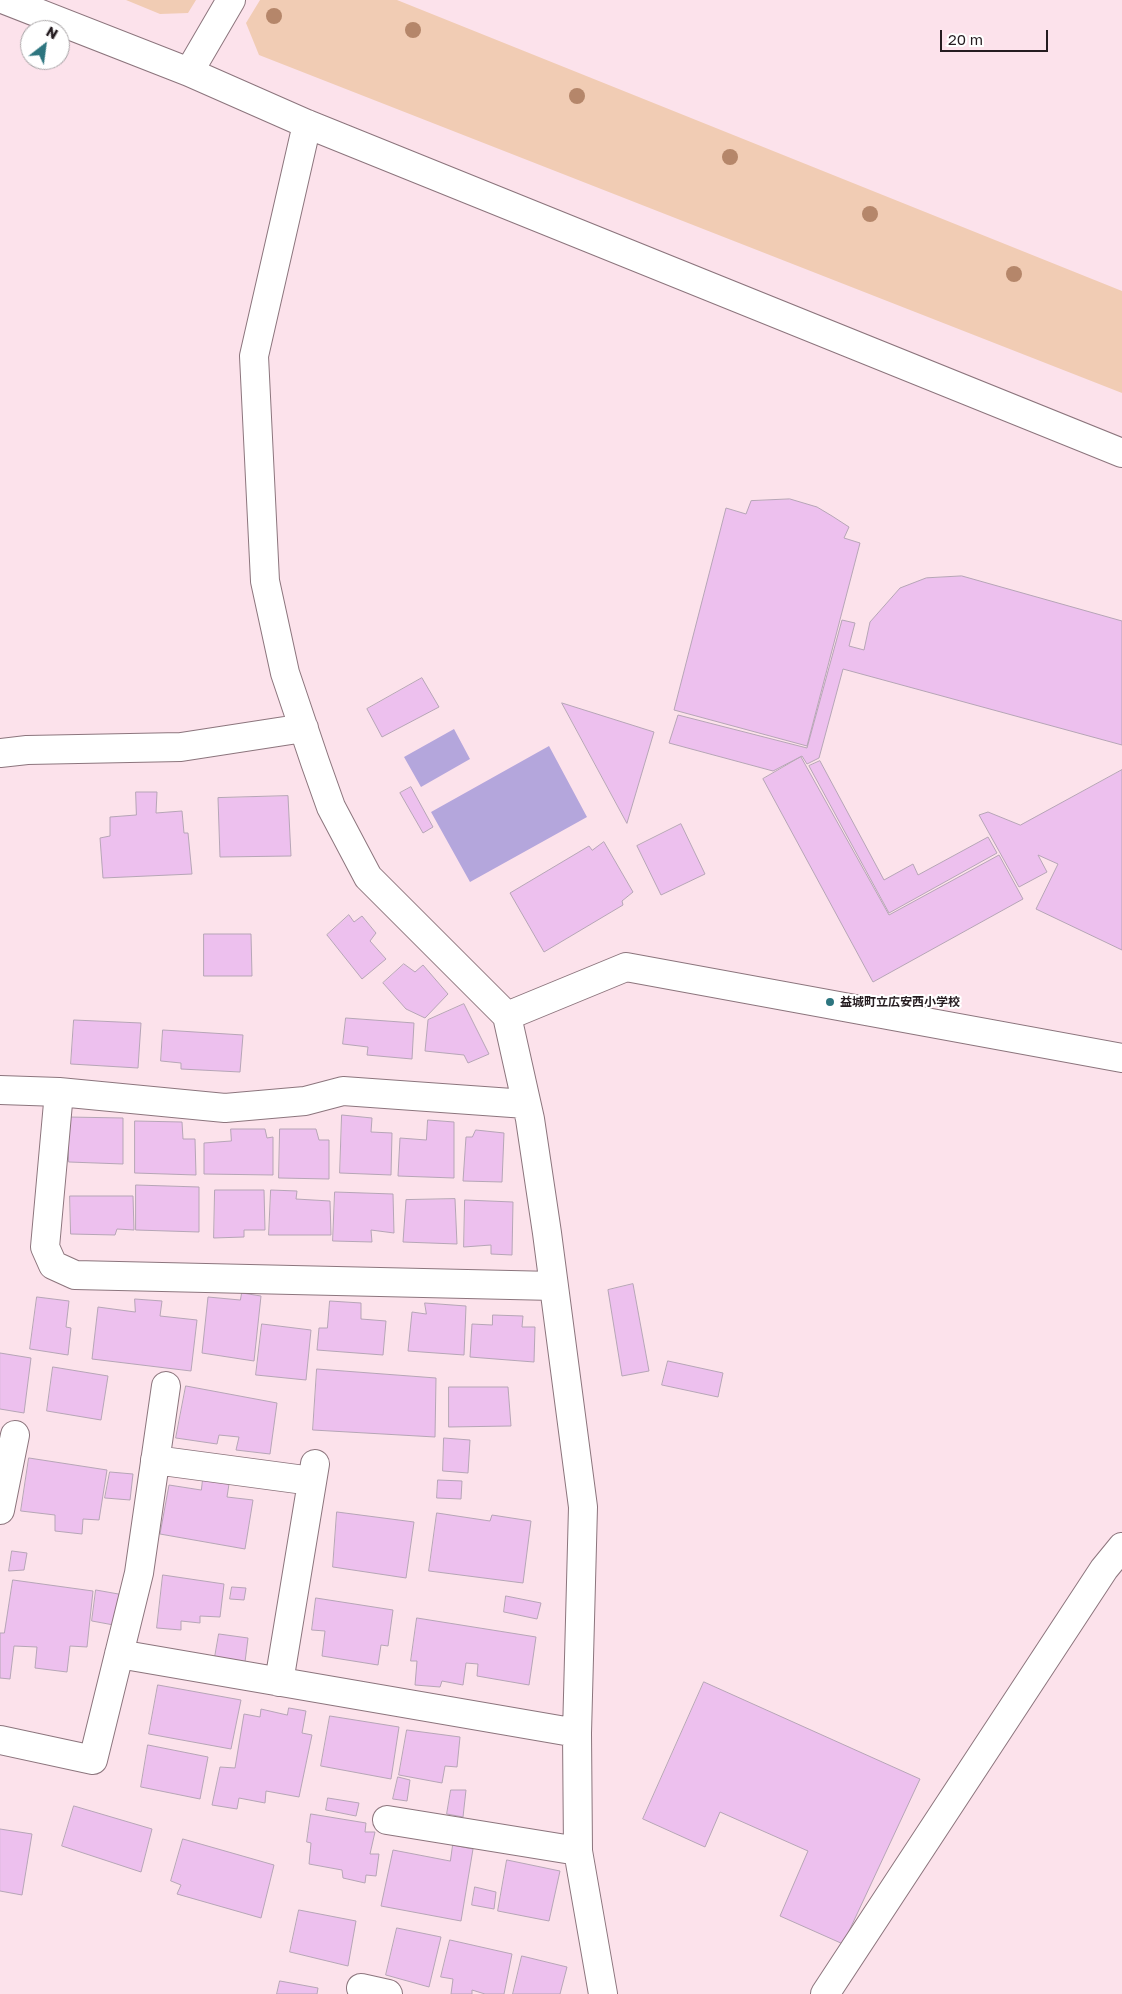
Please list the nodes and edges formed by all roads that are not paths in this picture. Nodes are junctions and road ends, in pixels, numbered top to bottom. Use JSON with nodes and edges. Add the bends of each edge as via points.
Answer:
{"nodes":[{"id":1,"x":5,"y":0,"type":"edge"},
{"id":2,"x":231,"y":0,"type":"edge"},
{"id":3,"x":189,"y":72,"type":"junction"},
{"id":4,"x":307,"y":124,"type":"junction"},
{"id":5,"x":1122,"y":453,"type":"edge"},
{"id":6,"x":304,"y":728,"type":"junction"},
{"id":7,"x":0,"y":753,"type":"edge"},
{"id":8,"x":507,"y":1016,"type":"junction"},
{"id":9,"x":1122,"y":1058,"type":"edge"},
{"id":10,"x":0,"y":1090,"type":"edge"},
{"id":11,"x":59,"y":1092,"type":"junction"},
{"id":12,"x":526,"y":1104,"type":"junction"},
{"id":13,"x":554,"y":1286,"type":"junction"},
{"id":14,"x":166,"y":1386,"type":"dead end"},
{"id":15,"x":15,"y":1435,"type":"dead end"},
{"id":16,"x":155,"y":1460,"type":"junction"},
{"id":17,"x":0,"y":1510,"type":"edge"},
{"id":18,"x":1122,"y":1547,"type":"edge"},
{"id":19,"x":119,"y":1654,"type":"junction"},
{"id":20,"x":279,"y":1682,"type":"junction"},
{"id":21,"x":578,"y":1733,"type":"junction"},
{"id":22,"x":0,"y":1740,"type":"edge"},
{"id":23,"x":387,"y":1820,"type":"dead end"},
{"id":24,"x":578,"y":1851,"type":"junction"},
{"id":25,"x":361,"y":1988,"type":"dead end"},
{"id":26,"x":388,"y":1994,"type":"edge"},
{"id":27,"x":603,"y":1994,"type":"edge"},
{"id":28,"x":825,"y":1994,"type":"edge"}],
"edges":[{"from":1,"to":3,"type":"street"},
{"from":2,"to":3,"type":"street"},
{"from":3,"to":4,"type":"street"},
{"from":4,"to":5,"type":"street"},
{"from":4,"to":6,"type":"street","via":[[254,356],[265,580],[285,673]]},
{"from":6,"to":7,"type":"street","via":[[181,747]]},
{"from":6,"to":8,"type":"street","via":[[331,807],[368,877]]},
{"from":8,"to":9,"type":"street","via":[[626,967]]},
{"from":8,"to":12,"type":"street"},
{"from":10,"to":11,"type":"street"},
{"from":11,"to":12,"type":"street","via":[[225,1108],[305,1101],[343,1091]]},
{"from":11,"to":13,"type":"street","via":[[46,1247],[53,1265],[75,1275]]},
{"from":12,"to":13,"type":"street"},
{"from":13,"to":21,"type":"street","via":[[583,1507]]},
{"from":14,"to":16,"type":"street"},
{"from":15,"to":17,"type":"street"},
{"from":16,"to":19,"type":"street","via":[[139,1573]]},
{"from":16,"to":20,"type":"street","via":[[313,1473]]},
{"from":18,"to":28,"type":"street","via":[[1104,1569]]},
{"from":19,"to":20,"type":"street"},
{"from":19,"to":22,"type":"street","via":[[93,1760]]},
{"from":20,"to":21,"type":"street"},
{"from":21,"to":24,"type":"street"},
{"from":23,"to":24,"type":"street"},
{"from":24,"to":27,"type":"street"},
{"from":25,"to":26,"type":"street"}]}
